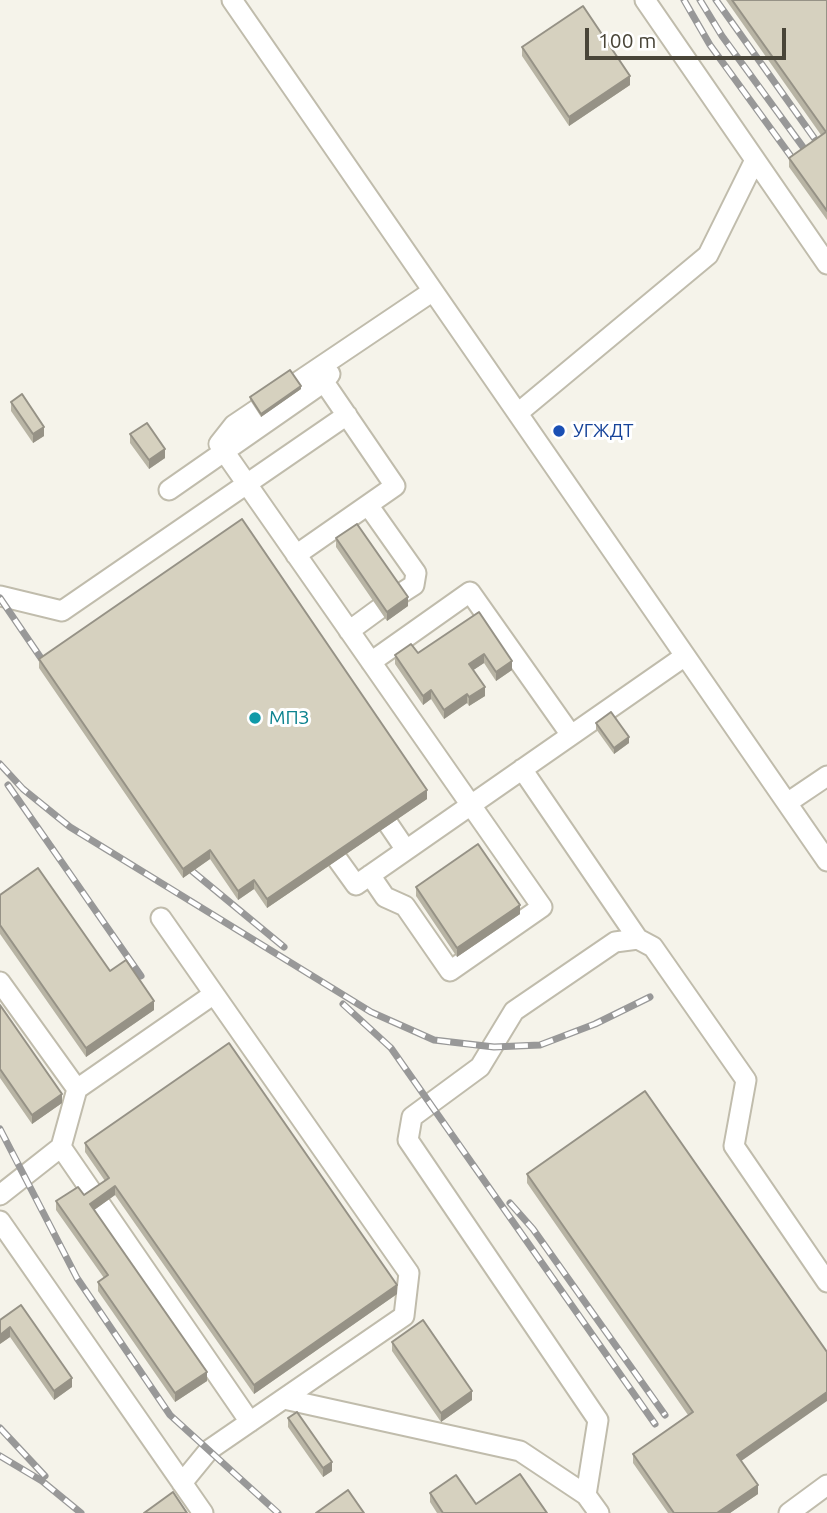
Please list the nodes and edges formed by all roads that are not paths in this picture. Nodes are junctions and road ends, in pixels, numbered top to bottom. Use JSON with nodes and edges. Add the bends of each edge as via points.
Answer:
{"nodes":[{"id":1,"x":232,"y":0,"type":"edge"},
{"id":2,"x":645,"y":0,"type":"edge"},
{"id":3,"x":755,"y":160,"type":"junction"},
{"id":4,"x":827,"y":264,"type":"edge"},
{"id":5,"x":433,"y":291,"type":"junction"},
{"id":6,"x":358,"y":341,"type":"junction"},
{"id":7,"x":324,"y":382,"type":"junction"},
{"id":8,"x":518,"y":413,"type":"junction"},
{"id":9,"x":347,"y":415,"type":"junction"},
{"id":10,"x":224,"y":452,"type":"junction"},
{"id":11,"x":246,"y":484,"type":"junction"},
{"id":12,"x":169,"y":490,"type":"dead end"},
{"id":13,"x":368,"y":505,"type":"junction"},
{"id":14,"x":296,"y":555,"type":"junction"},
{"id":15,"x":400,"y":594,"type":"edge"},
{"id":16,"x":0,"y":596,"type":"edge"},
{"id":17,"x":379,"y":610,"type":"edge"},
{"id":18,"x":349,"y":631,"type":"junction"},
{"id":19,"x":685,"y":656,"type":"junction"},
{"id":20,"x":370,"y":662,"type":"junction"},
{"id":21,"x":571,"y":735,"type":"junction"},
{"id":22,"x":522,"y":769,"type":"junction"},
{"id":23,"x":827,"y":776,"type":"edge"},
{"id":24,"x":787,"y":803,"type":"junction"},
{"id":25,"x":470,"y":806,"type":"junction"},
{"id":26,"x":389,"y":825,"type":"edge"},
{"id":27,"x":406,"y":850,"type":"junction"},
{"id":28,"x":338,"y":860,"type":"edge"},
{"id":29,"x":827,"y":861,"type":"edge"},
{"id":30,"x":370,"y":875,"type":"junction"},
{"id":31,"x":161,"y":918,"type":"dead end"},
{"id":32,"x":638,"y":939,"type":"junction"},
{"id":33,"x":0,"y":982,"type":"edge"},
{"id":34,"x":214,"y":994,"type":"junction"},
{"id":35,"x":77,"y":1090,"type":"junction"},
{"id":36,"x":61,"y":1147,"type":"junction"},
{"id":37,"x":0,"y":1195,"type":"edge"},
{"id":38,"x":0,"y":1221,"type":"edge"},
{"id":39,"x":827,"y":1282,"type":"edge"},
{"id":40,"x":284,"y":1399,"type":"junction"},
{"id":41,"x":250,"y":1422,"type":"junction"},
{"id":42,"x":182,"y":1483,"type":"junction"},
{"id":43,"x":827,"y":1485,"type":"edge"},
{"id":44,"x":586,"y":1495,"type":"junction"},
{"id":45,"x":203,"y":1513,"type":"edge"},
{"id":46,"x":599,"y":1513,"type":"edge"},
{"id":47,"x":789,"y":1513,"type":"edge"}],
"edges":[{"from":1,"to":5,"type":"street"},
{"from":2,"to":3,"type":"street"},
{"from":3,"to":4,"type":"street"},
{"from":3,"to":8,"type":"street","via":[[708,255]]},
{"from":5,"to":6,"type":"street"},
{"from":5,"to":8,"type":"street"},
{"from":6,"to":7,"type":"street"},
{"from":6,"to":10,"type":"street","via":[[234,425],[219,444]]},
{"from":7,"to":9,"type":"street"},
{"from":7,"to":10,"type":"street"},
{"from":8,"to":19,"type":"street"},
{"from":9,"to":11,"type":"street"},
{"from":9,"to":13,"type":"street","via":[[395,486]]},
{"from":10,"to":11,"type":"street"},
{"from":10,"to":12,"type":"street"},
{"from":11,"to":14,"type":"street"},
{"from":11,"to":16,"type":"street","via":[[62,611]]},
{"from":13,"to":14,"type":"street"},
{"from":13,"to":15,"type":"street","via":[[416,573],[414,585]]},
{"from":14,"to":18,"type":"street"},
{"from":17,"to":18,"type":"street"},
{"from":18,"to":20,"type":"street"},
{"from":19,"to":21,"type":"street"},
{"from":19,"to":24,"type":"street"},
{"from":20,"to":21,"type":"street","via":[[470,592]]},
{"from":20,"to":25,"type":"street"},
{"from":21,"to":22,"type":"street"},
{"from":22,"to":25,"type":"street"},
{"from":22,"to":32,"type":"street"},
{"from":23,"to":24,"type":"street"},
{"from":24,"to":29,"type":"street"},
{"from":25,"to":27,"type":"street"},
{"from":25,"to":30,"type":"street","via":[[541,907],[450,971],[405,906],[386,897]]},
{"from":26,"to":27,"type":"street"},
{"from":27,"to":30,"type":"street"},
{"from":28,"to":30,"type":"street","via":[[356,885]]},
{"from":31,"to":34,"type":"street"},
{"from":32,"to":39,"type":"street","via":[[653,947],[746,1080],[734,1146]]},
{"from":32,"to":44,"type":"street","via":[[615,942],[514,1011],[480,1067],[412,1117],[408,1140],[598,1420]]},
{"from":33,"to":35,"type":"street"},
{"from":34,"to":35,"type":"street"},
{"from":34,"to":40,"type":"street","via":[[409,1273],[404,1316]]},
{"from":35,"to":36,"type":"street"},
{"from":36,"to":37,"type":"street"},
{"from":36,"to":41,"type":"street"},
{"from":38,"to":42,"type":"street"},
{"from":40,"to":41,"type":"street"},
{"from":40,"to":44,"type":"street","via":[[520,1451]]},
{"from":41,"to":42,"type":"street","via":[[209,1450]]},
{"from":42,"to":45,"type":"street"},
{"from":43,"to":47,"type":"street"},
{"from":44,"to":46,"type":"street"}]}
